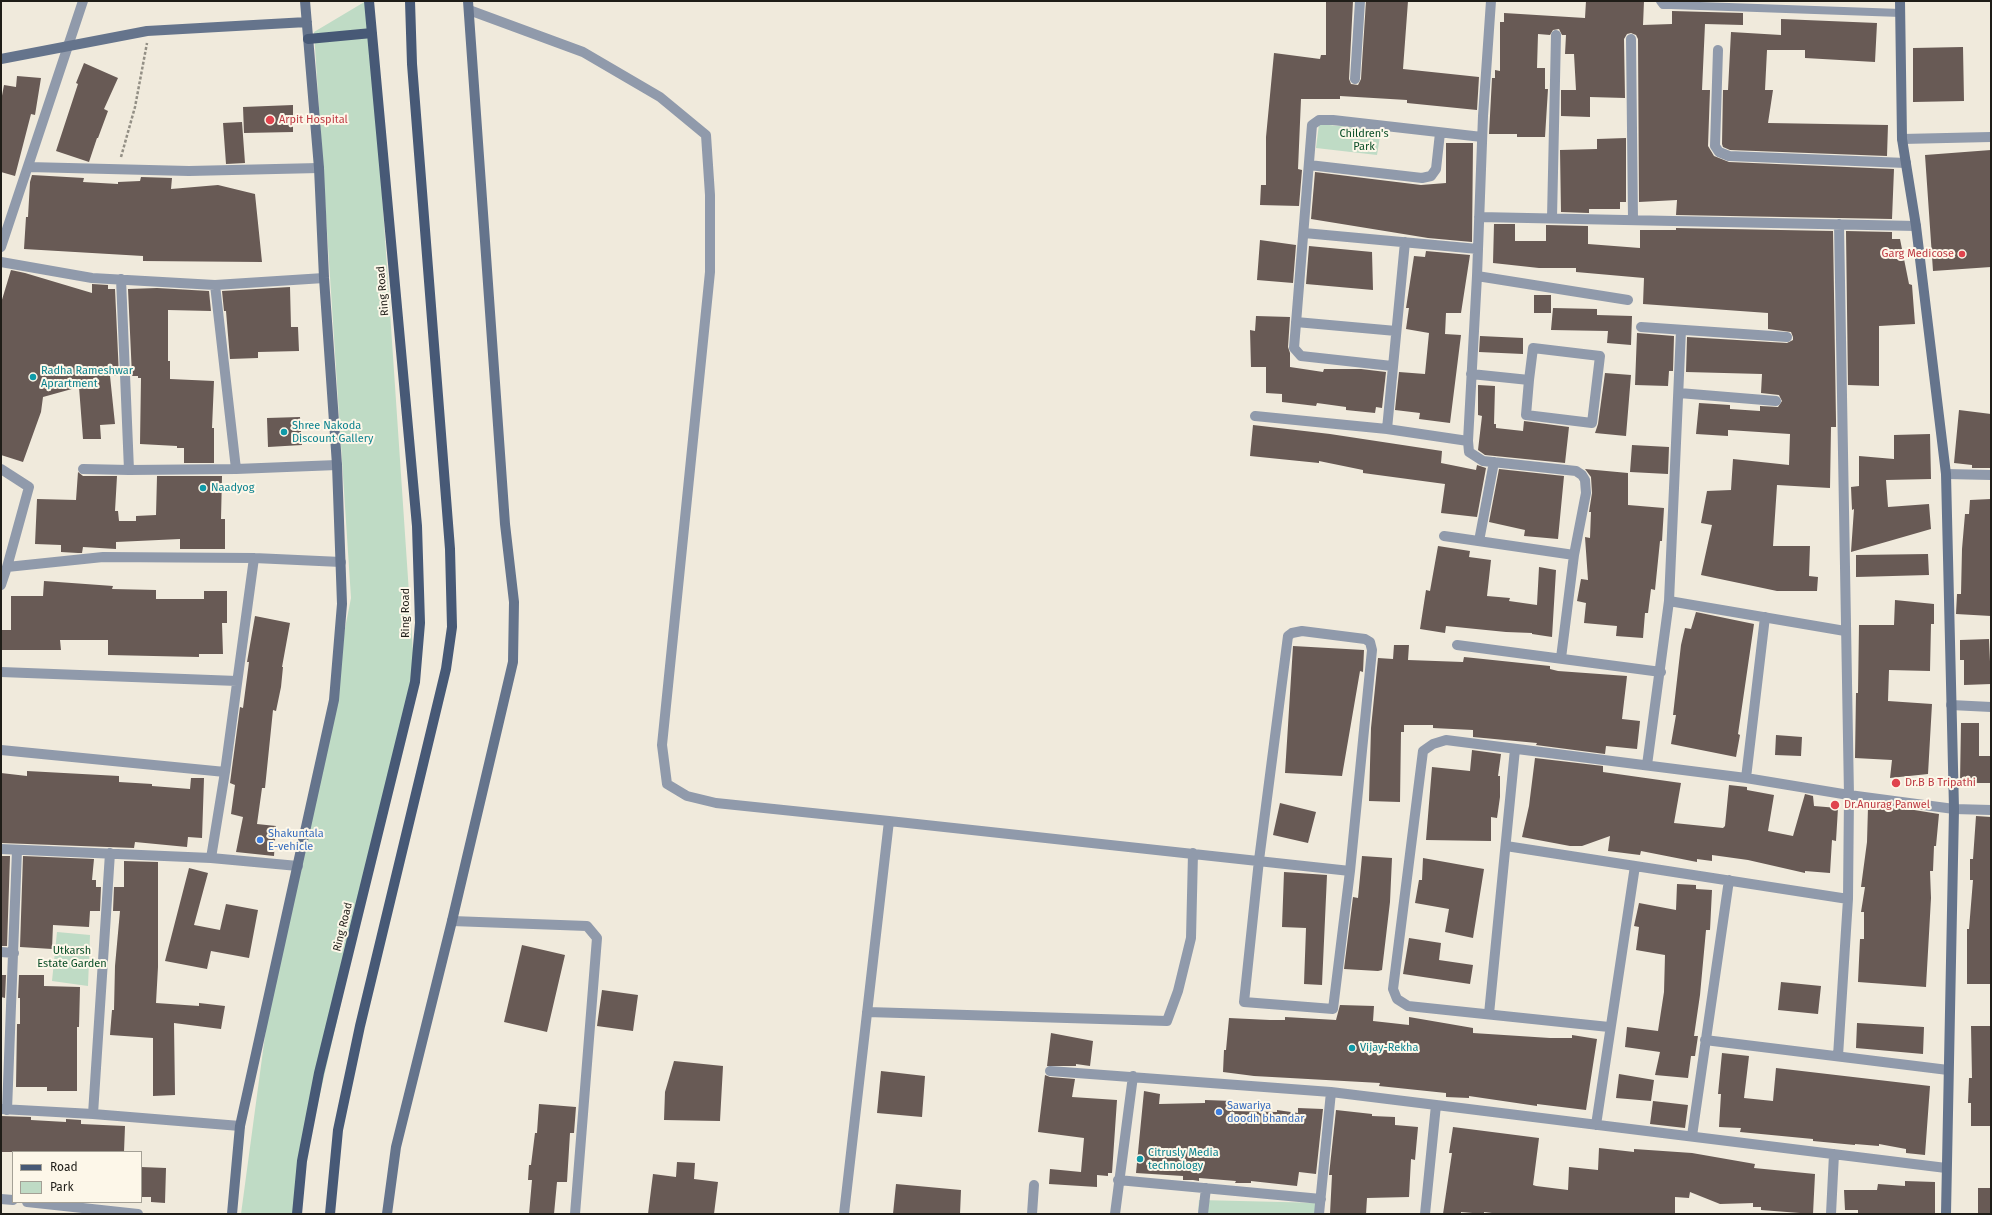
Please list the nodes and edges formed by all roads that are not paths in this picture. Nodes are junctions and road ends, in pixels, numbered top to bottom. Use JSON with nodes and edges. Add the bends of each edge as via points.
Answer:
{"nodes":[{"id":1,"x":83,"y":1,"type":"edge"},
{"id":2,"x":305,"y":1,"type":"edge"},
{"id":3,"x":369,"y":1,"type":"edge"},
{"id":4,"x":410,"y":1,"type":"edge"},
{"id":5,"x":1360,"y":1,"type":"edge"},
{"id":6,"x":1491,"y":1,"type":"edge"},
{"id":7,"x":1660,"y":1,"type":"edge"},
{"id":8,"x":1900,"y":1,"type":"edge"},
{"id":9,"x":469,"y":5,"type":"edge"},
{"id":10,"x":1901,"y":13,"type":"junction"},
{"id":11,"x":307,"y":22,"type":"junction"},
{"id":12,"x":372,"y":33,"type":"junction"},
{"id":13,"x":1556,"y":35,"type":"dead end"},
{"id":14,"x":308,"y":39,"type":"junction"},
{"id":15,"x":1631,"y":39,"type":"dead end"},
{"id":16,"x":68,"y":47,"type":"junction"},
{"id":17,"x":1718,"y":50,"type":"dead end"},
{"id":18,"x":1,"y":59,"type":"edge"},
{"id":19,"x":1355,"y":79,"type":"dead end"},
{"id":20,"x":1440,"y":133,"type":"junction"},
{"id":21,"x":1482,"y":137,"type":"junction"},
{"id":22,"x":1991,"y":137,"type":"edge"},
{"id":23,"x":1902,"y":139,"type":"junction"},
{"id":24,"x":1906,"y":163,"type":"junction"},
{"id":25,"x":1309,"y":165,"type":"junction"},
{"id":26,"x":28,"y":166,"type":"junction"},
{"id":27,"x":319,"y":168,"type":"junction"},
{"id":28,"x":1479,"y":217,"type":"junction"},
{"id":29,"x":1552,"y":218,"type":"junction"},
{"id":30,"x":1633,"y":220,"type":"junction"},
{"id":31,"x":1839,"y":224,"type":"junction"},
{"id":32,"x":1916,"y":226,"type":"junction"},
{"id":33,"x":1304,"y":234,"type":"junction"},
{"id":34,"x":1405,"y":242,"type":"junction"},
{"id":35,"x":1,"y":247,"type":"edge"},
{"id":36,"x":1478,"y":249,"type":"junction"},
{"id":37,"x":1,"y":262,"type":"edge"},
{"id":38,"x":1477,"y":276,"type":"junction"},
{"id":39,"x":324,"y":278,"type":"junction"},
{"id":40,"x":121,"y":279,"type":"junction"},
{"id":41,"x":215,"y":285,"type":"junction"},
{"id":42,"x":1628,"y":300,"type":"dead end"},
{"id":43,"x":1296,"y":322,"type":"junction"},
{"id":44,"x":1641,"y":327,"type":"dead end"},
{"id":45,"x":1682,"y":330,"type":"junction"},
{"id":46,"x":1396,"y":331,"type":"junction"},
{"id":47,"x":1787,"y":337,"type":"dead end"},
{"id":48,"x":1392,"y":366,"type":"junction"},
{"id":49,"x":1471,"y":374,"type":"junction"},
{"id":50,"x":1529,"y":380,"type":"junction"},
{"id":51,"x":1679,"y":393,"type":"junction"},
{"id":52,"x":1776,"y":401,"type":"dead end"},
{"id":53,"x":1255,"y":416,"type":"dead end"},
{"id":54,"x":1387,"y":429,"type":"junction"},
{"id":55,"x":1468,"y":441,"type":"junction"},
{"id":56,"x":1494,"y":462,"type":"junction"},
{"id":57,"x":337,"y":465,"type":"junction"},
{"id":58,"x":1,"y":469,"type":"edge"},
{"id":59,"x":83,"y":469,"type":"dead end"},
{"id":60,"x":236,"y":469,"type":"junction"},
{"id":61,"x":129,"y":470,"type":"junction"},
{"id":62,"x":1946,"y":474,"type":"junction"},
{"id":63,"x":1991,"y":475,"type":"edge"},
{"id":64,"x":1444,"y":536,"type":"dead end"},
{"id":65,"x":1479,"y":541,"type":"junction"},
{"id":66,"x":1574,"y":555,"type":"junction"},
{"id":67,"x":254,"y":558,"type":"junction"},
{"id":68,"x":341,"y":562,"type":"junction"},
{"id":69,"x":7,"y":567,"type":"junction"},
{"id":70,"x":1,"y":585,"type":"edge"},
{"id":71,"x":1669,"y":601,"type":"junction"},
{"id":72,"x":1765,"y":617,"type":"junction"},
{"id":73,"x":1845,"y":631,"type":"junction"},
{"id":74,"x":1457,"y":645,"type":"dead end"},
{"id":75,"x":1561,"y":658,"type":"junction"},
{"id":76,"x":1,"y":672,"type":"edge"},
{"id":77,"x":1660,"y":672,"type":"junction"},
{"id":78,"x":237,"y":681,"type":"junction"},
{"id":79,"x":1951,"y":705,"type":"junction"},
{"id":80,"x":1991,"y":707,"type":"edge"},
{"id":81,"x":1515,"y":749,"type":"junction"},
{"id":82,"x":1,"y":750,"type":"edge"},
{"id":83,"x":1647,"y":765,"type":"junction"},
{"id":84,"x":225,"y":772,"type":"junction"},
{"id":85,"x":1746,"y":778,"type":"junction"},
{"id":86,"x":1849,"y":795,"type":"junction"},
{"id":87,"x":1954,"y":809,"type":"junction"},
{"id":88,"x":1991,"y":810,"type":"edge"},
{"id":89,"x":889,"y":821,"type":"junction"},
{"id":90,"x":1506,"y":846,"type":"junction"},
{"id":91,"x":1,"y":849,"type":"edge"},
{"id":92,"x":17,"y":850,"type":"junction"},
{"id":93,"x":110,"y":853,"type":"junction"},
{"id":94,"x":1193,"y":853,"type":"junction"},
{"id":95,"x":211,"y":858,"type":"junction"},
{"id":96,"x":1259,"y":860,"type":"junction"},
{"id":97,"x":298,"y":866,"type":"junction"},
{"id":98,"x":1635,"y":866,"type":"junction"},
{"id":99,"x":1350,"y":871,"type":"junction"},
{"id":100,"x":1729,"y":880,"type":"junction"},
{"id":101,"x":1848,"y":899,"type":"junction"},
{"id":102,"x":452,"y":921,"type":"junction"},
{"id":103,"x":1,"y":952,"type":"edge"},
{"id":104,"x":14,"y":953,"type":"junction"},
{"id":105,"x":867,"y":1012,"type":"junction"},
{"id":106,"x":1489,"y":1014,"type":"junction"},
{"id":107,"x":1609,"y":1026,"type":"junction"},
{"id":108,"x":1705,"y":1040,"type":"junction"},
{"id":109,"x":6,"y":1046,"type":"edge"},
{"id":110,"x":1838,"y":1056,"type":"junction"},
{"id":111,"x":1948,"y":1070,"type":"junction"},
{"id":112,"x":1050,"y":1071,"type":"dead end"},
{"id":113,"x":1133,"y":1076,"type":"junction"},
{"id":114,"x":1331,"y":1092,"type":"junction"},
{"id":115,"x":1436,"y":1105,"type":"junction"},
{"id":116,"x":4,"y":1109,"type":"edge"},
{"id":117,"x":93,"y":1114,"type":"junction"},
{"id":118,"x":1596,"y":1125,"type":"junction"},
{"id":119,"x":240,"y":1126,"type":"junction"},
{"id":120,"x":1692,"y":1136,"type":"junction"},
{"id":121,"x":1834,"y":1154,"type":"junction"},
{"id":122,"x":1946,"y":1168,"type":"junction"},
{"id":123,"x":1118,"y":1180,"type":"junction"},
{"id":124,"x":1034,"y":1185,"type":"dead end"},
{"id":125,"x":1206,"y":1188,"type":"junction"},
{"id":126,"x":1,"y":1199,"type":"edge"},
{"id":127,"x":1321,"y":1199,"type":"junction"},
{"id":128,"x":12,"y":1200,"type":"edge"},
{"id":129,"x":36,"y":1203,"type":"edge"},
{"id":130,"x":138,"y":1214,"type":"edge"},
{"id":131,"x":232,"y":1214,"type":"edge"},
{"id":132,"x":297,"y":1214,"type":"edge"},
{"id":133,"x":330,"y":1214,"type":"edge"},
{"id":134,"x":387,"y":1214,"type":"edge"},
{"id":135,"x":575,"y":1214,"type":"edge"},
{"id":136,"x":844,"y":1214,"type":"edge"},
{"id":137,"x":1032,"y":1214,"type":"edge"},
{"id":138,"x":1115,"y":1214,"type":"edge"},
{"id":139,"x":1203,"y":1214,"type":"edge"},
{"id":140,"x":1320,"y":1214,"type":"edge"},
{"id":141,"x":1425,"y":1214,"type":"edge"},
{"id":142,"x":1831,"y":1214,"type":"edge"},
{"id":143,"x":1946,"y":1214,"type":"edge"}],
"edges":[{"from":1,"to":16,"type":"street"},
{"from":2,"to":11,"type":"street"},
{"from":3,"to":12,"type":"main road","name":"Ring Road"},
{"from":4,"to":133,"type":"main road","via":[[412,64],[450,549],[452,627],[442,684],[360,1026],[338,1130]]},
{"from":5,"to":19,"type":"street"},
{"from":6,"to":21,"type":"street"},
{"from":7,"to":10,"type":"lane","via":[[1663,5]]},
{"from":8,"to":10,"type":"street"},
{"from":9,"to":89,"type":"street","via":[[583,52],[660,97],[706,135],[710,195],[710,272],[662,745],[667,784],[687,796],[716,803]]},
{"from":9,"to":102,"type":"street","via":[[505,524],[514,602],[513,662]]},
{"from":10,"to":23,"type":"street"},
{"from":11,"to":14,"type":"street"},
{"from":11,"to":16,"type":"street","via":[[147,31]]},
{"from":12,"to":14,"type":"main road"},
{"from":12,"to":132,"type":"main road","name":"Ring Road","via":[[417,526],[420,623],[415,682],[319,1073],[302,1161]]},
{"from":13,"to":29,"type":"street"},
{"from":14,"to":27,"type":"street"},
{"from":15,"to":30,"type":"street"},
{"from":16,"to":18,"type":"street"},
{"from":16,"to":26,"type":"street"},
{"from":17,"to":24,"type":"street","via":[[1715,146],[1720,152],[1729,156]]},
{"from":20,"to":21,"type":"street"},
{"from":20,"to":25,"type":"street","via":[[1436,169],[1431,176],[1422,178]]},
{"from":20,"to":25,"type":"street","via":[[1319,120],[1312,125]]},
{"from":21,"to":28,"type":"street"},
{"from":22,"to":23,"type":"street"},
{"from":23,"to":24,"type":"street"},
{"from":24,"to":32,"type":"street"},
{"from":25,"to":33,"type":"street"},
{"from":26,"to":27,"type":"street","via":[[188,171]]},
{"from":26,"to":35,"type":"street"},
{"from":27,"to":39,"type":"street"},
{"from":28,"to":29,"type":"street"},
{"from":28,"to":36,"type":"street"},
{"from":29,"to":30,"type":"street"},
{"from":30,"to":31,"type":"street"},
{"from":31,"to":32,"type":"street"},
{"from":31,"to":73,"type":"street"},
{"from":32,"to":62,"type":"street"},
{"from":33,"to":34,"type":"street"},
{"from":33,"to":43,"type":"street"},
{"from":34,"to":36,"type":"street"},
{"from":34,"to":46,"type":"street"},
{"from":36,"to":38,"type":"street"},
{"from":37,"to":40,"type":"street","via":[[92,278]]},
{"from":38,"to":42,"type":"street"},
{"from":38,"to":49,"type":"street"},
{"from":39,"to":41,"type":"street"},
{"from":39,"to":57,"type":"street"},
{"from":40,"to":41,"type":"street"},
{"from":40,"to":61,"type":"street"},
{"from":41,"to":60,"type":"street"},
{"from":43,"to":46,"type":"street"},
{"from":43,"to":48,"type":"street","via":[[1294,348],[1301,356]]},
{"from":44,"to":45,"type":"street"},
{"from":45,"to":47,"type":"street"},
{"from":45,"to":51,"type":"street"},
{"from":46,"to":48,"type":"street"},
{"from":48,"to":54,"type":"street"},
{"from":49,"to":50,"type":"street"},
{"from":49,"to":55,"type":"street"},
{"from":50,"to":50,"type":"street","via":[[1526,415],[1592,423],[1600,356],[1533,348]]},
{"from":51,"to":52,"type":"street"},
{"from":51,"to":71,"type":"street"},
{"from":53,"to":54,"type":"street"},
{"from":54,"to":55,"type":"street"},
{"from":55,"to":56,"type":"street","via":[[1469,452],[1473,456],[1482,461]]},
{"from":56,"to":65,"type":"street"},
{"from":56,"to":66,"type":"street","via":[[1576,471],[1582,475],[1586,493]]},
{"from":57,"to":60,"type":"street"},
{"from":57,"to":68,"type":"street"},
{"from":58,"to":69,"type":"street","via":[[29,487]]},
{"from":59,"to":61,"type":"street"},
{"from":60,"to":61,"type":"street"},
{"from":62,"to":63,"type":"street"},
{"from":62,"to":79,"type":"street"},
{"from":64,"to":65,"type":"street"},
{"from":65,"to":66,"type":"street"},
{"from":66,"to":75,"type":"street"},
{"from":67,"to":68,"type":"street"},
{"from":67,"to":69,"type":"street","via":[[103,557]]},
{"from":67,"to":78,"type":"street"},
{"from":68,"to":97,"type":"street","via":[[342,604],[334,700]]},
{"from":69,"to":70,"type":"street"},
{"from":71,"to":72,"type":"street"},
{"from":71,"to":77,"type":"street"},
{"from":72,"to":73,"type":"street"},
{"from":72,"to":85,"type":"street"},
{"from":73,"to":86,"type":"street"},
{"from":74,"to":75,"type":"street"},
{"from":75,"to":77,"type":"street"},
{"from":76,"to":78,"type":"street"},
{"from":77,"to":83,"type":"street"},
{"from":78,"to":84,"type":"street"},
{"from":79,"to":80,"type":"street"},
{"from":79,"to":87,"type":"street"},
{"from":81,"to":83,"type":"street"},
{"from":81,"to":90,"type":"street"},
{"from":81,"to":106,"type":"street","via":[[1446,740],[1433,744],[1423,751],[1393,989],[1397,999],[1408,1006]]},
{"from":82,"to":84,"type":"street"},
{"from":83,"to":85,"type":"street"},
{"from":84,"to":95,"type":"street"},
{"from":85,"to":86,"type":"street"},
{"from":86,"to":87,"type":"street"},
{"from":86,"to":101,"type":"street"},
{"from":87,"to":88,"type":"street"},
{"from":87,"to":111,"type":"street"},
{"from":89,"to":94,"type":"street"},
{"from":89,"to":105,"type":"street"},
{"from":90,"to":98,"type":"street"},
{"from":90,"to":106,"type":"street"},
{"from":91,"to":92,"type":"street"},
{"from":92,"to":93,"type":"street"},
{"from":92,"to":104,"type":"street"},
{"from":93,"to":95,"type":"street"},
{"from":93,"to":117,"type":"street"},
{"from":94,"to":96,"type":"street"},
{"from":94,"to":105,"type":"street","via":[[1191,938],[1178,991],[1167,1021]]},
{"from":95,"to":97,"type":"street"},
{"from":96,"to":99,"type":"street"},
{"from":96,"to":99,"type":"street","via":[[1244,1002],[1333,1009]]},
{"from":96,"to":99,"type":"street","via":[[1288,636],[1302,631],[1365,639],[1370,642],[1372,650]]},
{"from":97,"to":119,"type":"street"},
{"from":98,"to":100,"type":"street"},
{"from":98,"to":107,"type":"street"},
{"from":100,"to":101,"type":"street"},
{"from":100,"to":108,"type":"street"},
{"from":101,"to":110,"type":"street"},
{"from":102,"to":134,"type":"street","via":[[396,1147]]},
{"from":102,"to":135,"type":"street","via":[[587,926],[597,938]]},
{"from":103,"to":104,"type":"street"},
{"from":104,"to":109,"type":"street"},
{"from":105,"to":136,"type":"street"},
{"from":106,"to":107,"type":"street"},
{"from":107,"to":118,"type":"street"},
{"from":108,"to":110,"type":"street"},
{"from":108,"to":120,"type":"street"},
{"from":109,"to":116,"type":"street"},
{"from":110,"to":111,"type":"street"},
{"from":111,"to":122,"type":"street"},
{"from":112,"to":113,"type":"street"},
{"from":113,"to":114,"type":"street"},
{"from":113,"to":123,"type":"street"},
{"from":114,"to":115,"type":"street"},
{"from":114,"to":127,"type":"street"},
{"from":115,"to":118,"type":"street"},
{"from":115,"to":141,"type":"street"},
{"from":116,"to":117,"type":"street"},
{"from":117,"to":119,"type":"street"},
{"from":118,"to":120,"type":"street"},
{"from":119,"to":131,"type":"street"},
{"from":120,"to":121,"type":"street"},
{"from":121,"to":122,"type":"street"},
{"from":121,"to":142,"type":"street"},
{"from":122,"to":143,"type":"street"},
{"from":123,"to":125,"type":"street"},
{"from":123,"to":138,"type":"street"},
{"from":124,"to":137,"type":"street"},
{"from":125,"to":127,"type":"street"},
{"from":125,"to":139,"type":"street"},
{"from":126,"to":128,"type":"street"},
{"from":127,"to":140,"type":"street"},
{"from":129,"to":130,"type":"street"}]}
